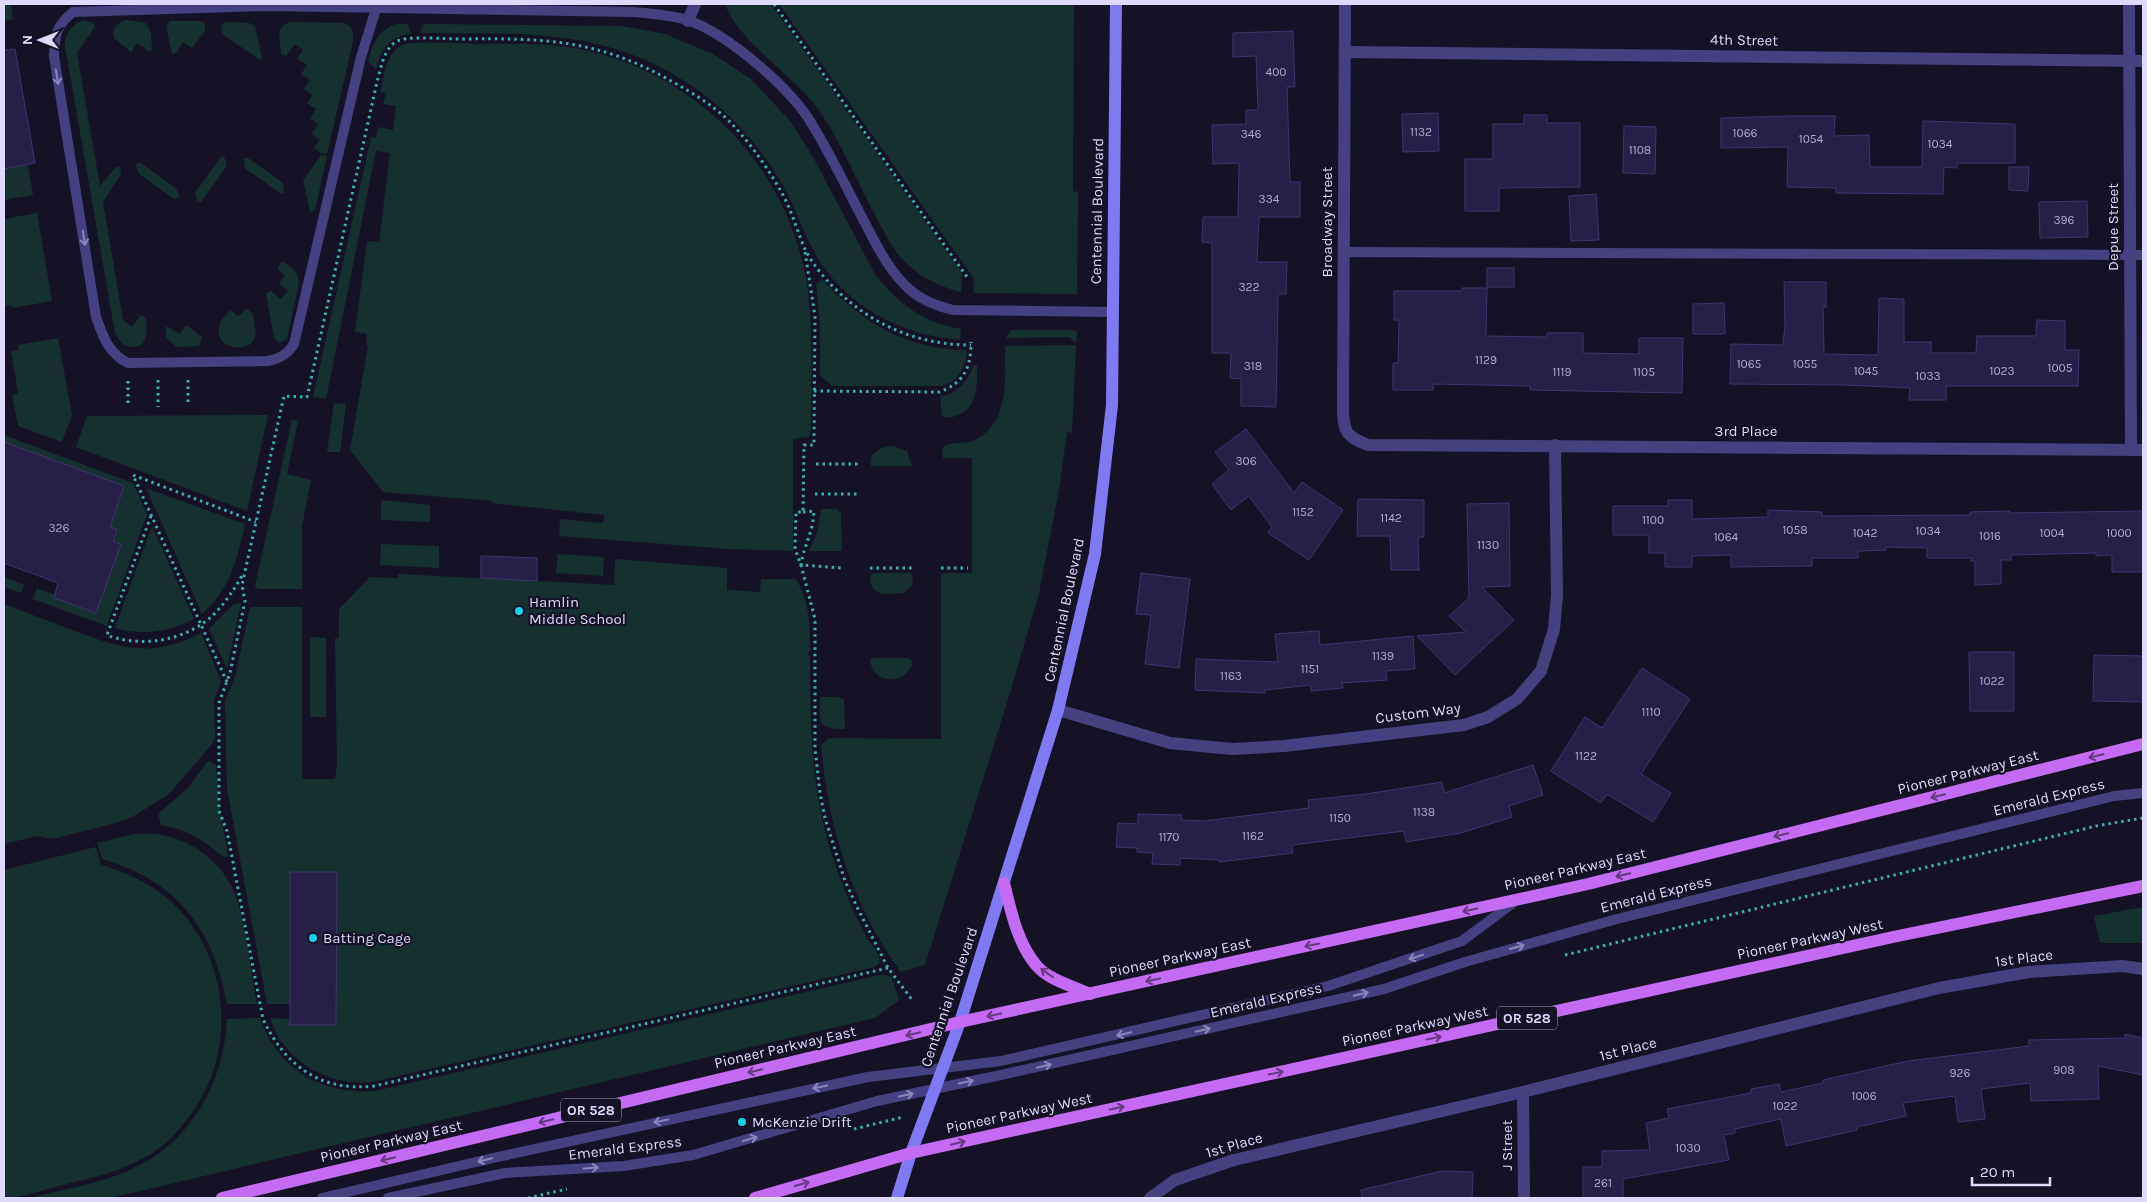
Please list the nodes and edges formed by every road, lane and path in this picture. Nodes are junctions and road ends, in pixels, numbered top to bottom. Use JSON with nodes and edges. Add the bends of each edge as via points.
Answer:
{"nodes":[{"id":1,"x":695,"y":4,"type":"edge"},
{"id":2,"x":774,"y":4,"type":"edge"},
{"id":3,"x":1116,"y":4,"type":"edge"},
{"id":4,"x":1345,"y":4,"type":"edge"},
{"id":5,"x":2129,"y":4,"type":"edge"},
{"id":6,"x":376,"y":9,"type":"junction"},
{"id":7,"x":688,"y":21,"type":"junction"},
{"id":8,"x":1345,"y":52,"type":"junction"},
{"id":9,"x":2128,"y":61,"type":"junction"},
{"id":10,"x":2143,"y":61,"type":"edge"},
{"id":11,"x":805,"y":249,"type":"junction"},
{"id":12,"x":1343,"y":252,"type":"junction"},
{"id":13,"x":2130,"y":255,"type":"junction"},
{"id":14,"x":2143,"y":255,"type":"edge"},
{"id":15,"x":967,"y":277,"type":"dead end"},
{"id":16,"x":1112,"y":312,"type":"junction"},
{"id":17,"x":160,"y":362,"type":"junction"},
{"id":18,"x":188,"y":362,"type":"junction"},
{"id":19,"x":128,"y":363,"type":"junction"},
{"id":20,"x":814,"y":391,"type":"junction"},
{"id":21,"x":188,"y":406,"type":"dead end"},
{"id":22,"x":128,"y":407,"type":"dead end"},
{"id":23,"x":158,"y":407,"type":"dead end"},
{"id":24,"x":1351,"y":438,"type":"joint"},
{"id":25,"x":1555,"y":445,"type":"junction"},
{"id":26,"x":2137,"y":450,"type":"edge"},
{"id":27,"x":816,"y":464,"type":"dead end"},
{"id":28,"x":858,"y":464,"type":"dead end"},
{"id":29,"x":815,"y":494,"type":"dead end"},
{"id":30,"x":858,"y":494,"type":"dead end"},
{"id":31,"x":803,"y":512,"type":"junction"},
{"id":32,"x":151,"y":516,"type":"junction"},
{"id":33,"x":256,"y":522,"type":"junction"},
{"id":34,"x":801,"y":565,"type":"junction"},
{"id":35,"x":842,"y":568,"type":"dead end"},
{"id":36,"x":870,"y":568,"type":"dead end"},
{"id":37,"x":913,"y":568,"type":"dead end"},
{"id":38,"x":941,"y":568,"type":"dead end"},
{"id":39,"x":968,"y":568,"type":"dead end"},
{"id":40,"x":246,"y":569,"type":"junction"},
{"id":41,"x":201,"y":624,"type":"junction"},
{"id":42,"x":227,"y":682,"type":"junction"},
{"id":43,"x":1058,"y":710,"type":"junction"},
{"id":44,"x":2143,"y":744,"type":"edge"},
{"id":45,"x":2143,"y":793,"type":"edge"},
{"id":46,"x":1004,"y":883,"type":"junction"},
{"id":47,"x":2143,"y":886,"type":"edge"},
{"id":48,"x":1518,"y":899,"type":"junction"},
{"id":49,"x":888,"y":968,"type":"junction"},
{"id":50,"x":2143,"y":969,"type":"edge"},
{"id":51,"x":1090,"y":994,"type":"junction"},
{"id":52,"x":913,"y":1002,"type":"dead end"},
{"id":53,"x":960,"y":1022,"type":"junction"},
{"id":54,"x":943,"y":1067,"type":"junction"},
{"id":55,"x":935,"y":1089,"type":"junction"},
{"id":56,"x":1523,"y":1092,"type":"junction"},
{"id":57,"x":911,"y":1154,"type":"junction"},
{"id":58,"x":222,"y":1198,"type":"edge"},
{"id":59,"x":322,"y":1198,"type":"edge"},
{"id":60,"x":388,"y":1198,"type":"edge"},
{"id":61,"x":755,"y":1198,"type":"edge"},
{"id":62,"x":897,"y":1198,"type":"edge"},
{"id":63,"x":1150,"y":1198,"type":"edge"},
{"id":64,"x":1524,"y":1198,"type":"edge"}],
"edges":[{"from":1,"to":7,"type":"street"},
{"from":2,"to":15,"type":"path"},
{"from":3,"to":16,"type":"main road","name":"Centennial Boulevard"},
{"from":4,"to":8,"type":"street","name":"Broadway Street"},
{"from":5,"to":9,"type":"street","name":"Depue Street"},
{"from":6,"to":7,"type":"lane","via":[[634,12],[662,14]]},
{"from":6,"to":18,"type":"lane","via":[[361,57],[294,344],[284,355],[268,361]]},
{"from":6,"to":19,"type":"lane","one_way":true,"via":[[268,6],[154,8],[73,12],[61,22],[55,35],[54,56],[96,317],[108,347],[117,358]]},
{"from":7,"to":16,"type":"lane","via":[[708,30],[742,54],[793,98],[813,125],[884,258],[909,290],[937,306],[953,310]]},
{"from":8,"to":9,"type":"street","name":"4th Street"},
{"from":8,"to":12,"type":"street","name":"Broadway Street"},
{"from":9,"to":10,"type":"street","name":"4th Street"},
{"from":9,"to":13,"type":"street","name":"Depue Street"},
{"from":11,"to":20,"type":"path","via":[[814,316]]},
{"from":11,"to":20,"type":"path","via":[[842,296],[881,324],[935,342],[972,344],[972,359],[964,376],[950,388],[939,392]]},
{"from":11,"to":33,"type":"path","via":[[783,196],[752,148],[727,119],[707,103],[653,70],[624,56],[561,41],[400,40],[388,50],[378,82],[307,398],[284,396]]},
{"from":12,"to":13,"type":"lane"},
{"from":12,"to":24,"type":"street","name":"Broadway Street","via":[[1343,410],[1344,427]]},
{"from":13,"to":14,"type":"lane"},
{"from":13,"to":26,"type":"street","name":"Depue Street"},
{"from":16,"to":43,"type":"main road","name":"Centennial Boulevard","via":[[1112,405],[1095,554]]},
{"from":17,"to":18,"type":"lane"},
{"from":17,"to":19,"type":"lane"},
{"from":17,"to":23,"type":"path"},
{"from":18,"to":21,"type":"path"},
{"from":19,"to":22,"type":"path"},
{"from":20,"to":31,"type":"path","via":[[814,445],[804,445]]},
{"from":24,"to":25,"type":"street","name":"3rd Place","via":[[1368,445]]},
{"from":25,"to":26,"type":"street","name":"3rd Place"},
{"from":25,"to":43,"type":"street","name":"Custom Way","via":[[1557,595],[1554,629],[1541,671],[1517,699],[1488,717],[1464,725],[1232,749],[1170,742]]},
{"from":27,"to":28,"type":"path"},
{"from":29,"to":30,"type":"path"},
{"from":31,"to":34,"type":"path","via":[[796,512],[795,550]]},
{"from":31,"to":34,"type":"path","via":[[814,511],[812,535],[803,550]]},
{"from":32,"to":33,"type":"path","via":[[133,475]]},
{"from":32,"to":41,"type":"path"},
{"from":32,"to":41,"type":"path","via":[[107,635],[136,642],[158,641]]},
{"from":33,"to":40,"type":"path"},
{"from":34,"to":35,"type":"path"},
{"from":34,"to":49,"type":"path","via":[[814,620],[815,749],[820,793],[845,880]]},
{"from":36,"to":37,"type":"path"},
{"from":38,"to":39,"type":"path"},
{"from":40,"to":41,"type":"path","via":[[225,602]]},
{"from":40,"to":42,"type":"path","via":[[242,585],[245,601]]},
{"from":41,"to":42,"type":"path"},
{"from":42,"to":49,"type":"path","via":[[219,703],[219,811],[228,831],[263,1019],[278,1046],[293,1063],[318,1079],[341,1086],[374,1086]]},
{"from":43,"to":46,"type":"main road","name":"Centennial Boulevard"},
{"from":44,"to":48,"type":"main road","name":"Pioneer Parkway East","number":"OR 528","one_way":true},
{"from":55,"to":45,"type":"lane","name":"Emerald Express","one_way":true,"via":[[1384,989],[1465,962],[1617,919],[2114,796]]},
{"from":51,"to":46,"type":"main road","one_way":true,"via":[[1036,966],[1016,930]]},
{"from":46,"to":53,"type":"main road","name":"Centennial Boulevard"},
{"from":57,"to":47,"type":"main road","name":"Pioneer Parkway West","number":"OR 528","one_way":true,"via":[[1893,937]]},
{"from":48,"to":51,"type":"main road","name":"Pioneer Parkway East","number":"OR 528","one_way":true},
{"from":48,"to":54,"type":"lane","name":"Emerald Express","one_way":true,"via":[[1462,942],[1328,986],[1010,1059]]},
{"from":49,"to":52,"type":"path"},
{"from":50,"to":56,"type":"street","name":"1st Place","via":[[2122,966],[2029,972],[1939,988]]},
{"from":51,"to":53,"type":"main road","name":"Pioneer Parkway East","number":"OR 528","one_way":true},
{"from":53,"to":54,"type":"main road","name":"Centennial Boulevard"},
{"from":53,"to":58,"type":"main road","name":"Pioneer Parkway East","number":"OR 528","one_way":true},
{"from":54,"to":55,"type":"main road","name":"Centennial Boulevard"},
{"from":54,"to":59,"type":"lane","name":"Emerald Express","one_way":true,"via":[[868,1077]]},
{"from":55,"to":57,"type":"main road","name":"Centennial Boulevard"},
{"from":60,"to":55,"type":"lane","name":"Emerald Express","one_way":true,"via":[[505,1173],[624,1166],[692,1155],[878,1101]]},
{"from":56,"to":63,"type":"street","name":"1st Place","via":[[1234,1160],[1175,1180]]},
{"from":56,"to":64,"type":"street","name":"J Street"},
{"from":61,"to":57,"type":"main road","name":"Pioneer Parkway West","number":"OR 528","one_way":true},
{"from":57,"to":62,"type":"main road","name":"Centennial Boulevard"}]}
